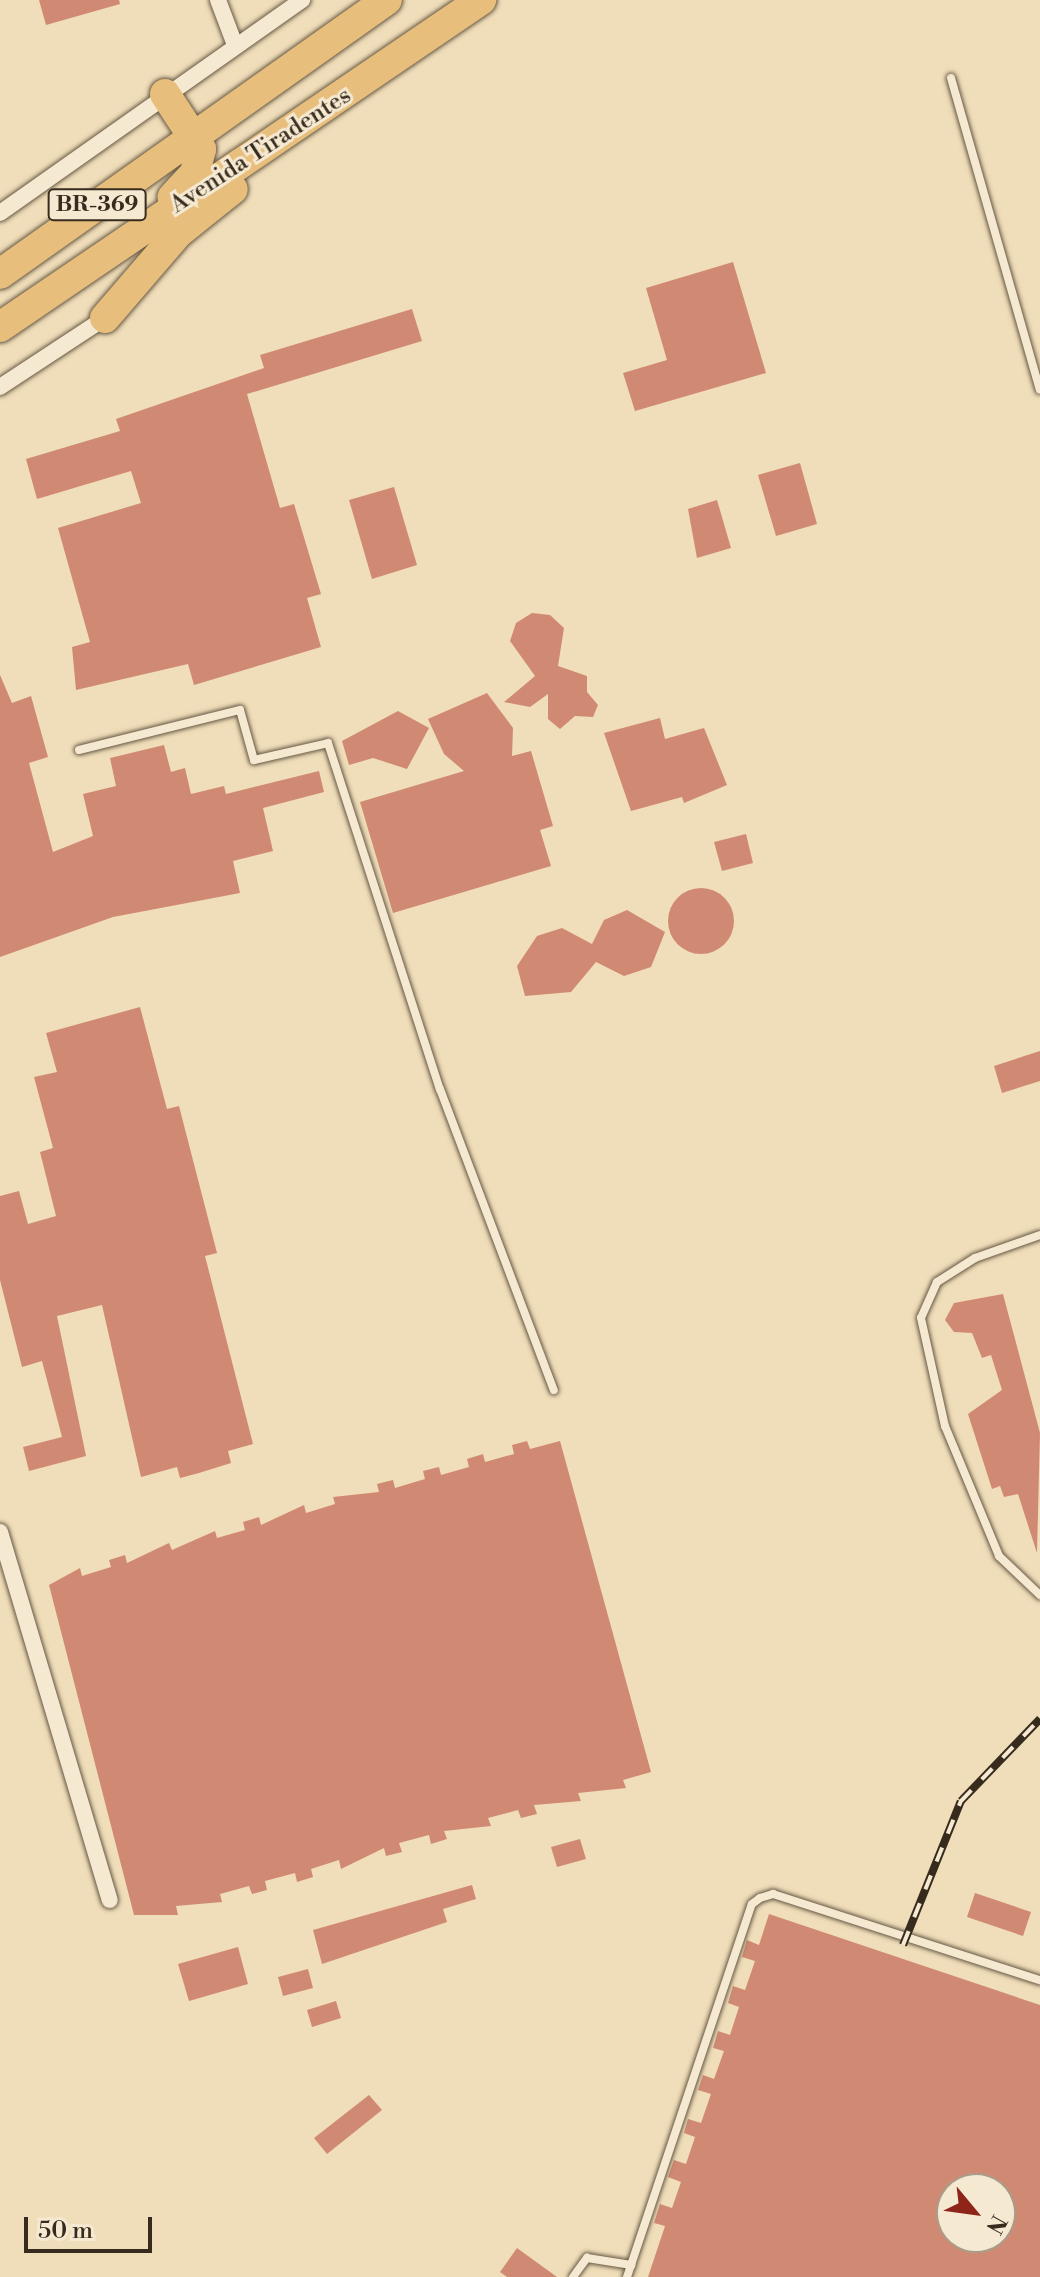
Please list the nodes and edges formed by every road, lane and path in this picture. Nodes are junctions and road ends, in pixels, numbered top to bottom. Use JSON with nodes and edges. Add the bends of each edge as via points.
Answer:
{"nodes":[{"id":1,"x":218,"y":0,"type":"edge"},
{"id":2,"x":302,"y":0,"type":"edge"},
{"id":3,"x":387,"y":0,"type":"edge"},
{"id":4,"x":481,"y":0,"type":"edge"},
{"id":5,"x":235,"y":45,"type":"junction"},
{"id":6,"x":951,"y":78,"type":"dead end"},
{"id":7,"x":165,"y":94,"type":"junction"},
{"id":8,"x":321,"y":112,"type":"junction"},
{"id":9,"x":195,"y":136,"type":"junction"},
{"id":10,"x":0,"y":213,"type":"edge"},
{"id":11,"x":90,"y":263,"type":"junction"},
{"id":12,"x":0,"y":274,"type":"edge"},
{"id":13,"x":105,"y":318,"type":"joint"},
{"id":14,"x":0,"y":327,"type":"edge"},
{"id":15,"x":0,"y":387,"type":"edge"},
{"id":16,"x":1040,"y":390,"type":"edge"},
{"id":17,"x":79,"y":750,"type":"dead end"},
{"id":18,"x":1040,"y":1235,"type":"edge"},
{"id":19,"x":554,"y":1390,"type":"dead end"},
{"id":20,"x":0,"y":1532,"type":"edge"},
{"id":21,"x":1040,"y":1595,"type":"edge"},
{"id":22,"x":110,"y":1900,"type":"dead end"},
{"id":23,"x":1040,"y":1980,"type":"edge"},
{"id":24,"x":631,"y":2265,"type":"junction"},
{"id":25,"x":573,"y":2277,"type":"edge"},
{"id":26,"x":627,"y":2277,"type":"edge"}],
"edges":[{"from":1,"to":5,"type":"street"},
{"from":2,"to":5,"type":"street"},
{"from":3,"to":9,"type":"highway","name":"Avenida Tiradentes","number":"BR-369"},
{"from":4,"to":8,"type":"highway","name":"Avenida Tiradentes","number":"BR-369"},
{"from":5,"to":7,"type":"street"},
{"from":6,"to":16,"type":"lane"},
{"from":7,"to":9,"type":"highway"},
{"from":7,"to":10,"type":"street"},
{"from":8,"to":11,"type":"highway","name":"Avenida Tiradentes","number":"BR-369"},
{"from":8,"to":13,"type":"highway","via":[[178,233]]},
{"from":9,"to":11,"type":"highway","via":[[201,149],[195,173]]},
{"from":9,"to":12,"type":"highway","name":"Avenida Tiradentes","number":"BR-369"},
{"from":11,"to":14,"type":"highway","name":"Avenida Tiradentes","number":"BR-369"},
{"from":13,"to":15,"type":"street"},
{"from":17,"to":19,"type":"lane","via":[[240,710],[254,760],[328,743],[440,1089]]},
{"from":18,"to":21,"type":"lane","via":[[975,1258],[937,1282],[921,1318],[945,1426],[999,1556]]},
{"from":20,"to":22,"type":"street"},
{"from":23,"to":24,"type":"lane","via":[[788,1899],[760,1898],[752,1904]]},
{"from":24,"to":25,"type":"lane","via":[[587,2258]]},
{"from":24,"to":26,"type":"lane"}]}
